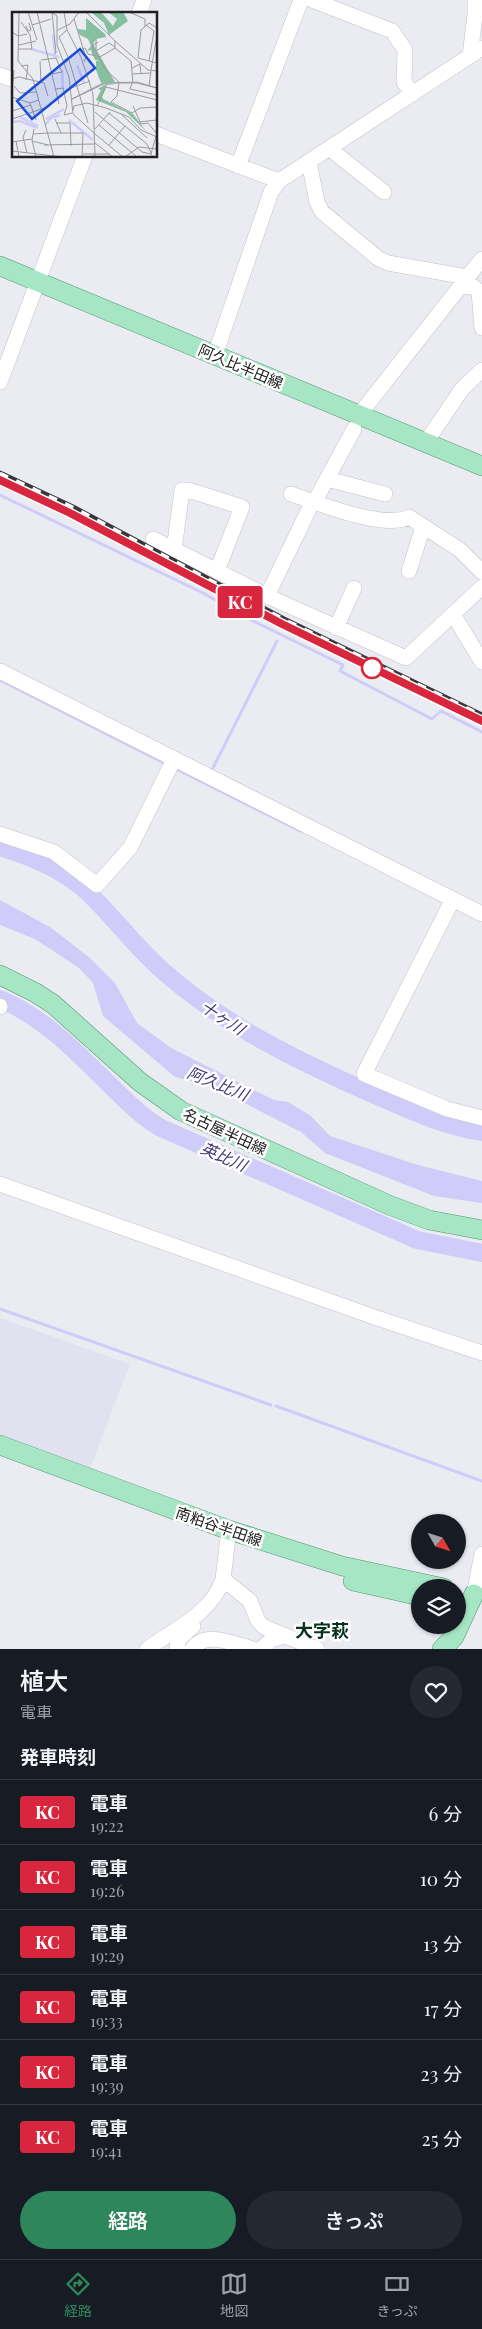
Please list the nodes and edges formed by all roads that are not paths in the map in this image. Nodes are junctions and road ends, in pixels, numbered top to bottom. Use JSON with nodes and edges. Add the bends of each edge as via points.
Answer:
{"nodes":[{"id":1,"x":144,"y":0,"type":"edge"},
{"id":2,"x":301,"y":0,"type":"edge"},
{"id":3,"x":312,"y":0,"type":"edge"},
{"id":4,"x":475,"y":0,"type":"edge"},
{"id":5,"x":140,"y":12,"type":"edge"},
{"id":6,"x":476,"y":52,"type":"edge"},
{"id":7,"x":0,"y":75,"type":"edge"},
{"id":8,"x":12,"y":79,"type":"edge"},
{"id":9,"x":413,"y":94,"type":"junction"},
{"id":10,"x":158,"y":135,"type":"edge"},
{"id":11,"x":330,"y":149,"type":"junction"},
{"id":12,"x":84,"y":158,"type":"edge"},
{"id":13,"x":309,"y":162,"type":"junction"},
{"id":14,"x":238,"y":166,"type":"junction"},
{"id":15,"x":279,"y":181,"type":"junction"},
{"id":16,"x":384,"y":192,"type":"dead end"},
{"id":17,"x":482,"y":258,"type":"edge"},
{"id":18,"x":0,"y":266,"type":"edge"},
{"id":19,"x":464,"y":281,"type":"junction"},
{"id":20,"x":37,"y":282,"type":"junction"},
{"id":21,"x":482,"y":328,"type":"edge"},
{"id":22,"x":215,"y":355,"type":"junction"},
{"id":23,"x":482,"y":370,"type":"edge"},
{"id":24,"x":0,"y":382,"type":"edge"},
{"id":25,"x":356,"y":422,"type":"junction"},
{"id":26,"x":426,"y":442,"type":"junction"},
{"id":27,"x":482,"y":466,"type":"edge"},
{"id":28,"x":327,"y":479,"type":"junction"},
{"id":29,"x":291,"y":494,"type":"dead end"},
{"id":30,"x":385,"y":494,"type":"dead end"},
{"id":31,"x":314,"y":501,"type":"junction"},
{"id":32,"x":423,"y":527,"type":"junction"},
{"id":33,"x":152,"y":539,"type":"dead end"},
{"id":34,"x":174,"y":550,"type":"junction"},
{"id":35,"x":217,"y":571,"type":"junction"},
{"id":36,"x":409,"y":571,"type":"dead end"},
{"id":37,"x":482,"y":572,"type":"edge"},
{"id":38,"x":482,"y":587,"type":"edge"},
{"id":39,"x":354,"y":588,"type":"dead end"},
{"id":40,"x":267,"y":596,"type":"junction"},
{"id":41,"x":453,"y":614,"type":"junction"},
{"id":42,"x":336,"y":628,"type":"junction"},
{"id":43,"x":482,"y":662,"type":"edge"},
{"id":44,"x":0,"y":672,"type":"edge"},
{"id":45,"x":174,"y":759,"type":"junction"},
{"id":46,"x":0,"y":834,"type":"edge"},
{"id":47,"x":453,"y":899,"type":"junction"},
{"id":48,"x":482,"y":914,"type":"edge"},
{"id":49,"x":0,"y":975,"type":"edge"},
{"id":50,"x":482,"y":1118,"type":"edge"},
{"id":51,"x":0,"y":1184,"type":"edge"},
{"id":52,"x":482,"y":1230,"type":"edge"},
{"id":53,"x":482,"y":1353,"type":"edge"},
{"id":54,"x":0,"y":1445,"type":"edge"},
{"id":55,"x":0,"y":1459,"type":"edge"},
{"id":56,"x":229,"y":1536,"type":"junction"},
{"id":57,"x":482,"y":1554,"type":"edge"},
{"id":58,"x":411,"y":1581,"type":"edge"},
{"id":59,"x":228,"y":1583,"type":"junction"},
{"id":60,"x":411,"y":1594,"type":"edge"},
{"id":61,"x":470,"y":1600,"type":"edge"},
{"id":62,"x":284,"y":1636,"type":"junction"},
{"id":63,"x":146,"y":1649,"type":"edge"},
{"id":64,"x":177,"y":1649,"type":"edge"},
{"id":65,"x":192,"y":1649,"type":"edge"},
{"id":66,"x":253,"y":1649,"type":"edge"},
{"id":67,"x":261,"y":1649,"type":"edge"},
{"id":68,"x":317,"y":1649,"type":"edge"},
{"id":69,"x":442,"y":1649,"type":"edge"}],
"edges":[{"from":1,"to":5,"type":"street"},
{"from":2,"to":14,"type":"street"},
{"from":3,"to":9,"type":"street","via":[[392,31],[405,50],[404,82]]},
{"from":4,"to":6,"type":"street"},
{"from":6,"to":9,"type":"street"},
{"from":7,"to":8,"type":"street"},
{"from":9,"to":11,"type":"street"},
{"from":10,"to":14,"type":"street"},
{"from":11,"to":13,"type":"street"},
{"from":11,"to":16,"type":"street"},
{"from":12,"to":20,"type":"street"},
{"from":13,"to":15,"type":"street"},
{"from":13,"to":19,"type":"street","via":[[322,212],[379,259]]},
{"from":14,"to":15,"type":"street"},
{"from":15,"to":22,"type":"street","via":[[271,192]]},
{"from":17,"to":19,"type":"street"},
{"from":18,"to":20,"type":"main road","name":"阿久比半田線"},
{"from":19,"to":21,"type":"street","via":[[479,292]]},
{"from":19,"to":25,"type":"street"},
{"from":20,"to":22,"type":"main road","name":"阿久比半田線"},
{"from":20,"to":24,"type":"street"},
{"from":22,"to":25,"type":"main road","name":"阿久比半田線"},
{"from":23,"to":26,"type":"street","via":[[462,389]]},
{"from":25,"to":26,"type":"main road","name":"阿久比半田線"},
{"from":25,"to":28,"type":"street"},
{"from":26,"to":27,"type":"main road","name":"阿久比半田線"},
{"from":28,"to":30,"type":"street"},
{"from":28,"to":31,"type":"street"},
{"from":29,"to":31,"type":"street"},
{"from":31,"to":32,"type":"street","via":[[392,522],[409,517]]},
{"from":31,"to":40,"type":"street"},
{"from":32,"to":36,"type":"street"},
{"from":32,"to":37,"type":"street","via":[[460,550]]},
{"from":33,"to":34,"type":"street"},
{"from":34,"to":35,"type":"street"},
{"from":34,"to":35,"type":"street","via":[[182,490],[242,507]]},
{"from":35,"to":40,"type":"street"},
{"from":38,"to":41,"type":"street"},
{"from":39,"to":42,"type":"street"},
{"from":40,"to":42,"type":"street"},
{"from":41,"to":42,"type":"street","via":[[406,658]]},
{"from":41,"to":43,"type":"street"},
{"from":44,"to":45,"type":"street"},
{"from":45,"to":46,"type":"street","via":[[130,848],[97,885],[54,852]]},
{"from":45,"to":47,"type":"street"},
{"from":47,"to":48,"type":"street"},
{"from":47,"to":50,"type":"street","via":[[364,1074],[447,1110]]},
{"from":49,"to":52,"type":"main road","name":"名古屋半田線","via":[[53,1004],[140,1082],[180,1112],[389,1205],[429,1220]]},
{"from":51,"to":53,"type":"street"},
{"from":54,"to":56,"type":"main road","name":"南粕谷半田線"},
{"from":55,"to":56,"type":"main road","name":"南粕谷半田線"},
{"from":56,"to":58,"type":"main road","name":"南粕谷半田線"},
{"from":56,"to":59,"type":"street"},
{"from":56,"to":60,"type":"main road","name":"南粕谷半田線","via":[[338,1578]]},
{"from":57,"to":61,"type":"street"},
{"from":59,"to":62,"type":"street","via":[[250,1601],[258,1621]]},
{"from":59,"to":63,"type":"street","via":[[210,1603]]},
{"from":59,"to":64,"type":"street","via":[[222,1602],[178,1640]]},
{"from":61,"to":69,"type":"main road","via":[[454,1637]]},
{"from":62,"to":67,"type":"street","via":[[270,1640]]},
{"from":62,"to":68,"type":"street"},
{"from":65,"to":66,"type":"street","via":[[198,1642],[209,1639]]}]}
